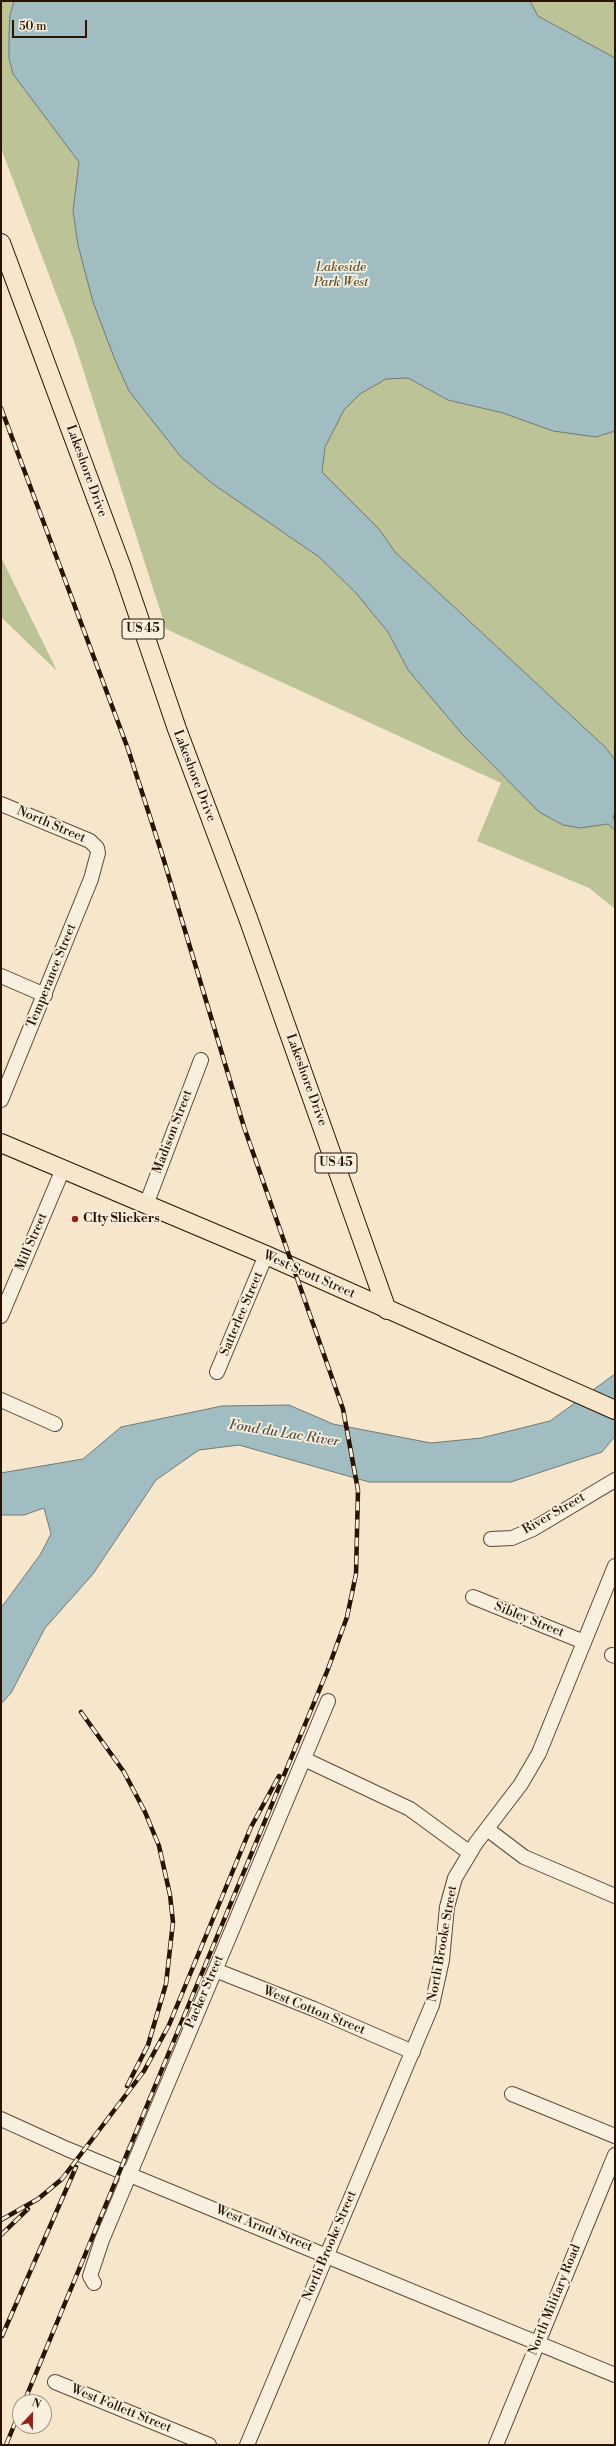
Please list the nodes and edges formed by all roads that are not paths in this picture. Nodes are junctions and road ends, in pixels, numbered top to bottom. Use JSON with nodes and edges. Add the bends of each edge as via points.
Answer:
{"nodes":[{"id":1,"x":1,"y":243,"type":"edge"},
{"id":2,"x":1,"y":804,"type":"edge"},
{"id":3,"x":98,"y":851,"type":"joint"},
{"id":4,"x":1,"y":976,"type":"edge"},
{"id":5,"x":45,"y":995,"type":"junction"},
{"id":6,"x":201,"y":1060,"type":"dead end"},
{"id":7,"x":1,"y":1100,"type":"edge"},
{"id":8,"x":1,"y":1143,"type":"edge"},
{"id":9,"x":63,"y":1169,"type":"junction"},
{"id":10,"x":146,"y":1205,"type":"junction"},
{"id":11,"x":266,"y":1255,"type":"junction"},
{"id":12,"x":387,"y":1310,"type":"junction"},
{"id":13,"x":1,"y":1316,"type":"edge"},
{"id":14,"x":217,"y":1372,"type":"dead end"},
{"id":15,"x":1,"y":1400,"type":"edge"},
{"id":16,"x":615,"y":1410,"type":"edge"},
{"id":17,"x":55,"y":1424,"type":"dead end"},
{"id":18,"x":615,"y":1480,"type":"edge"},
{"id":19,"x":491,"y":1539,"type":"dead end"},
{"id":20,"x":615,"y":1566,"type":"edge"},
{"id":21,"x":474,"y":1597,"type":"dead end"},
{"id":22,"x":584,"y":1642,"type":"junction"},
{"id":23,"x":328,"y":1701,"type":"dead end"},
{"id":24,"x":304,"y":1759,"type":"junction"},
{"id":25,"x":487,"y":1829,"type":"junction"},
{"id":26,"x":470,"y":1853,"type":"junction"},
{"id":27,"x":615,"y":1896,"type":"edge"},
{"id":28,"x":215,"y":1970,"type":"junction"},
{"id":29,"x":413,"y":2052,"type":"junction"},
{"id":30,"x":512,"y":2094,"type":"dead end"},
{"id":31,"x":1,"y":2119,"type":"edge"},
{"id":32,"x":615,"y":2136,"type":"edge"},
{"id":33,"x":615,"y":2155,"type":"edge"},
{"id":34,"x":129,"y":2174,"type":"junction"},
{"id":35,"x":326,"y":2254,"type":"junction"},
{"id":36,"x":94,"y":2283,"type":"dead end"},
{"id":37,"x":538,"y":2342,"type":"junction"},
{"id":38,"x":615,"y":2375,"type":"edge"},
{"id":39,"x":55,"y":2382,"type":"dead end"},
{"id":40,"x":209,"y":2445,"type":"edge"},
{"id":41,"x":247,"y":2445,"type":"edge"},
{"id":42,"x":496,"y":2445,"type":"edge"}],
"edges":[{"from":1,"to":12,"type":"main road","name":"Lakeshore Drive","number":"US 45","via":[[122,568],[177,729],[248,918]]},
{"from":2,"to":3,"type":"street","name":"North Street","via":[[90,841]]},
{"from":3,"to":5,"type":"street","name":"Temperance Street","via":[[94,868]]},
{"from":4,"to":5,"type":"street"},
{"from":5,"to":7,"type":"street","name":"Temperance Street"},
{"from":6,"to":10,"type":"street","name":"Madison Street"},
{"from":8,"to":9,"type":"main road","name":"West Scott Street"},
{"from":9,"to":10,"type":"main road","name":"West Scott Street"},
{"from":9,"to":13,"type":"street","name":"Mill Street"},
{"from":10,"to":11,"type":"main road","name":"West Scott Street"},
{"from":11,"to":12,"type":"main road","name":"West Scott Street"},
{"from":11,"to":14,"type":"street","name":"Satterlee Street"},
{"from":12,"to":16,"type":"main road","name":"West Scott Street"},
{"from":15,"to":17,"type":"street"},
{"from":18,"to":19,"type":"street","name":"River Street","via":[[533,1529],[512,1538]]},
{"from":20,"to":22,"type":"street","name":"North Brooke Street"},
{"from":21,"to":22,"type":"street","name":"Sibley Street"},
{"from":22,"to":25,"type":"street","name":"North Brooke Street","via":[[530,1770]]},
{"from":23,"to":24,"type":"street","name":"Packer Street"},
{"from":24,"to":26,"type":"street","via":[[406,1807]]},
{"from":24,"to":28,"type":"street","name":"Packer Street"},
{"from":25,"to":26,"type":"street","name":"North Brooke Street"},
{"from":25,"to":27,"type":"street","via":[[524,1857]]},
{"from":26,"to":29,"type":"street","name":"North Brooke Street","via":[[458,1872],[450,1894],[442,1960],[432,2005]]},
{"from":28,"to":29,"type":"street","name":"West Cotton Street"},
{"from":28,"to":34,"type":"street","name":"Packer Street"},
{"from":29,"to":35,"type":"street","name":"North Brooke Street"},
{"from":30,"to":32,"type":"street"},
{"from":31,"to":34,"type":"street","name":"West Arndt Street"},
{"from":33,"to":37,"type":"street","name":"North Military Road"},
{"from":34,"to":35,"type":"street","name":"West Arndt Street"},
{"from":34,"to":36,"type":"street","name":"Packer Street","via":[[92,2265],[90,2276]]},
{"from":35,"to":37,"type":"street","name":"West Arndt Street"},
{"from":35,"to":41,"type":"street","name":"North Brooke Street"},
{"from":37,"to":38,"type":"street","name":"West Arndt Street"},
{"from":37,"to":42,"type":"street","name":"North Military Road"},
{"from":39,"to":40,"type":"street","name":"West Follett Street"}]}
